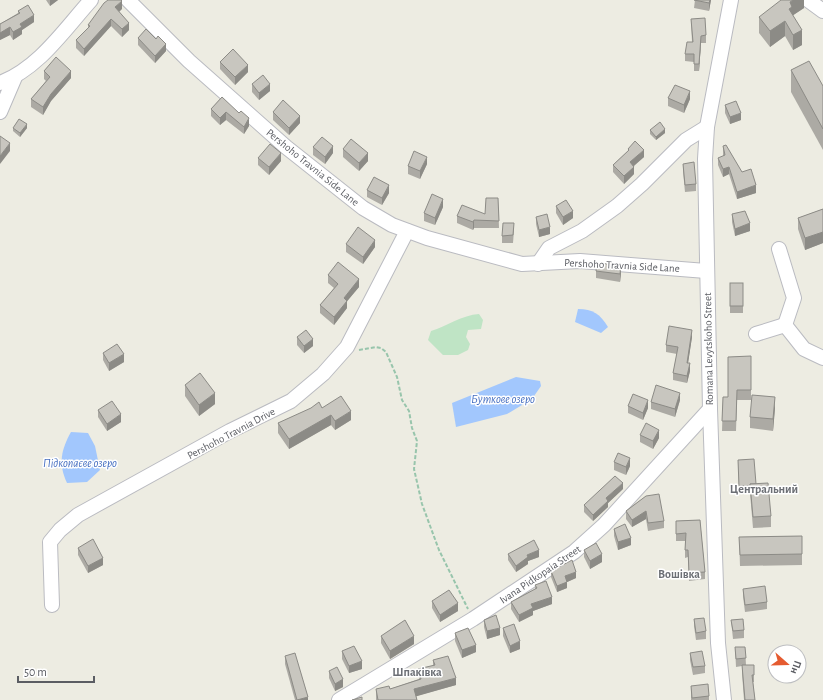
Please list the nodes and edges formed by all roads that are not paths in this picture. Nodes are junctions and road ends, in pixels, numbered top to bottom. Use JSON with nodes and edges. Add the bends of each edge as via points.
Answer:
{"nodes":[{"id":1,"x":92,"y":0,"type":"edge"},
{"id":2,"x":128,"y":0,"type":"edge"},
{"id":3,"x":731,"y":0,"type":"edge"},
{"id":4,"x":808,"y":0,"type":"edge"},
{"id":5,"x":823,"y":11,"type":"edge"},
{"id":6,"x":15,"y":77,"type":"junction"},
{"id":7,"x":0,"y":83,"type":"edge"},
{"id":8,"x":0,"y":112,"type":"edge"},
{"id":9,"x":707,"y":127,"type":"junction"},
{"id":10,"x":407,"y":231,"type":"junction"},
{"id":11,"x":779,"y":249,"type":"dead end"},
{"id":12,"x":538,"y":264,"type":"junction"},
{"id":13,"x":706,"y":271,"type":"junction"},
{"id":14,"x":785,"y":325,"type":"junction"},
{"id":15,"x":756,"y":334,"type":"dead end"},
{"id":16,"x":823,"y":358,"type":"edge"},
{"id":17,"x":710,"y":409,"type":"junction"},
{"id":18,"x":52,"y":605,"type":"dead end"},
{"id":19,"x":339,"y":700,"type":"edge"},
{"id":20,"x":724,"y":700,"type":"edge"}],
"edges":[{"from":1,"to":6,"type":"street","via":[[44,53]]},
{"from":2,"to":10,"type":"street","name":"Pershoho Travnia Side Lane","via":[[189,61],[286,147],[372,214]]},
{"from":3,"to":9,"type":"street","name":"Romana Levytskoho Street"},
{"from":4,"to":5,"type":"street"},
{"from":6,"to":7,"type":"street"},
{"from":6,"to":8,"type":"street"},
{"from":9,"to":12,"type":"street","name":"Pershoho Travnia Side Lane","via":[[686,140],[617,206],[582,231],[549,248]]},
{"from":9,"to":13,"type":"street","name":"Romana Levytskoho Street"},
{"from":10,"to":12,"type":"street","name":"Pershoho Travnia Side Lane","via":[[522,264]]},
{"from":10,"to":18,"type":"street","name":"Pershoho Travnia Drive","via":[[347,347],[323,374],[291,401],[128,486],[78,514],[60,530],[50,542]]},
{"from":11,"to":14,"type":"street","via":[[794,298]]},
{"from":12,"to":13,"type":"street","name":"Pershoho Travnia Side Lane","via":[[580,261]]},
{"from":13,"to":17,"type":"street","name":"Romana Levytskoho Street"},
{"from":14,"to":15,"type":"street"},
{"from":14,"to":16,"type":"street","via":[[804,349]]},
{"from":17,"to":19,"type":"street","name":"Ivana Pidkopaia Street","via":[[588,541],[473,619]]},
{"from":17,"to":20,"type":"street","name":"Romana Levytskoho Street","via":[[718,643]]}]}
